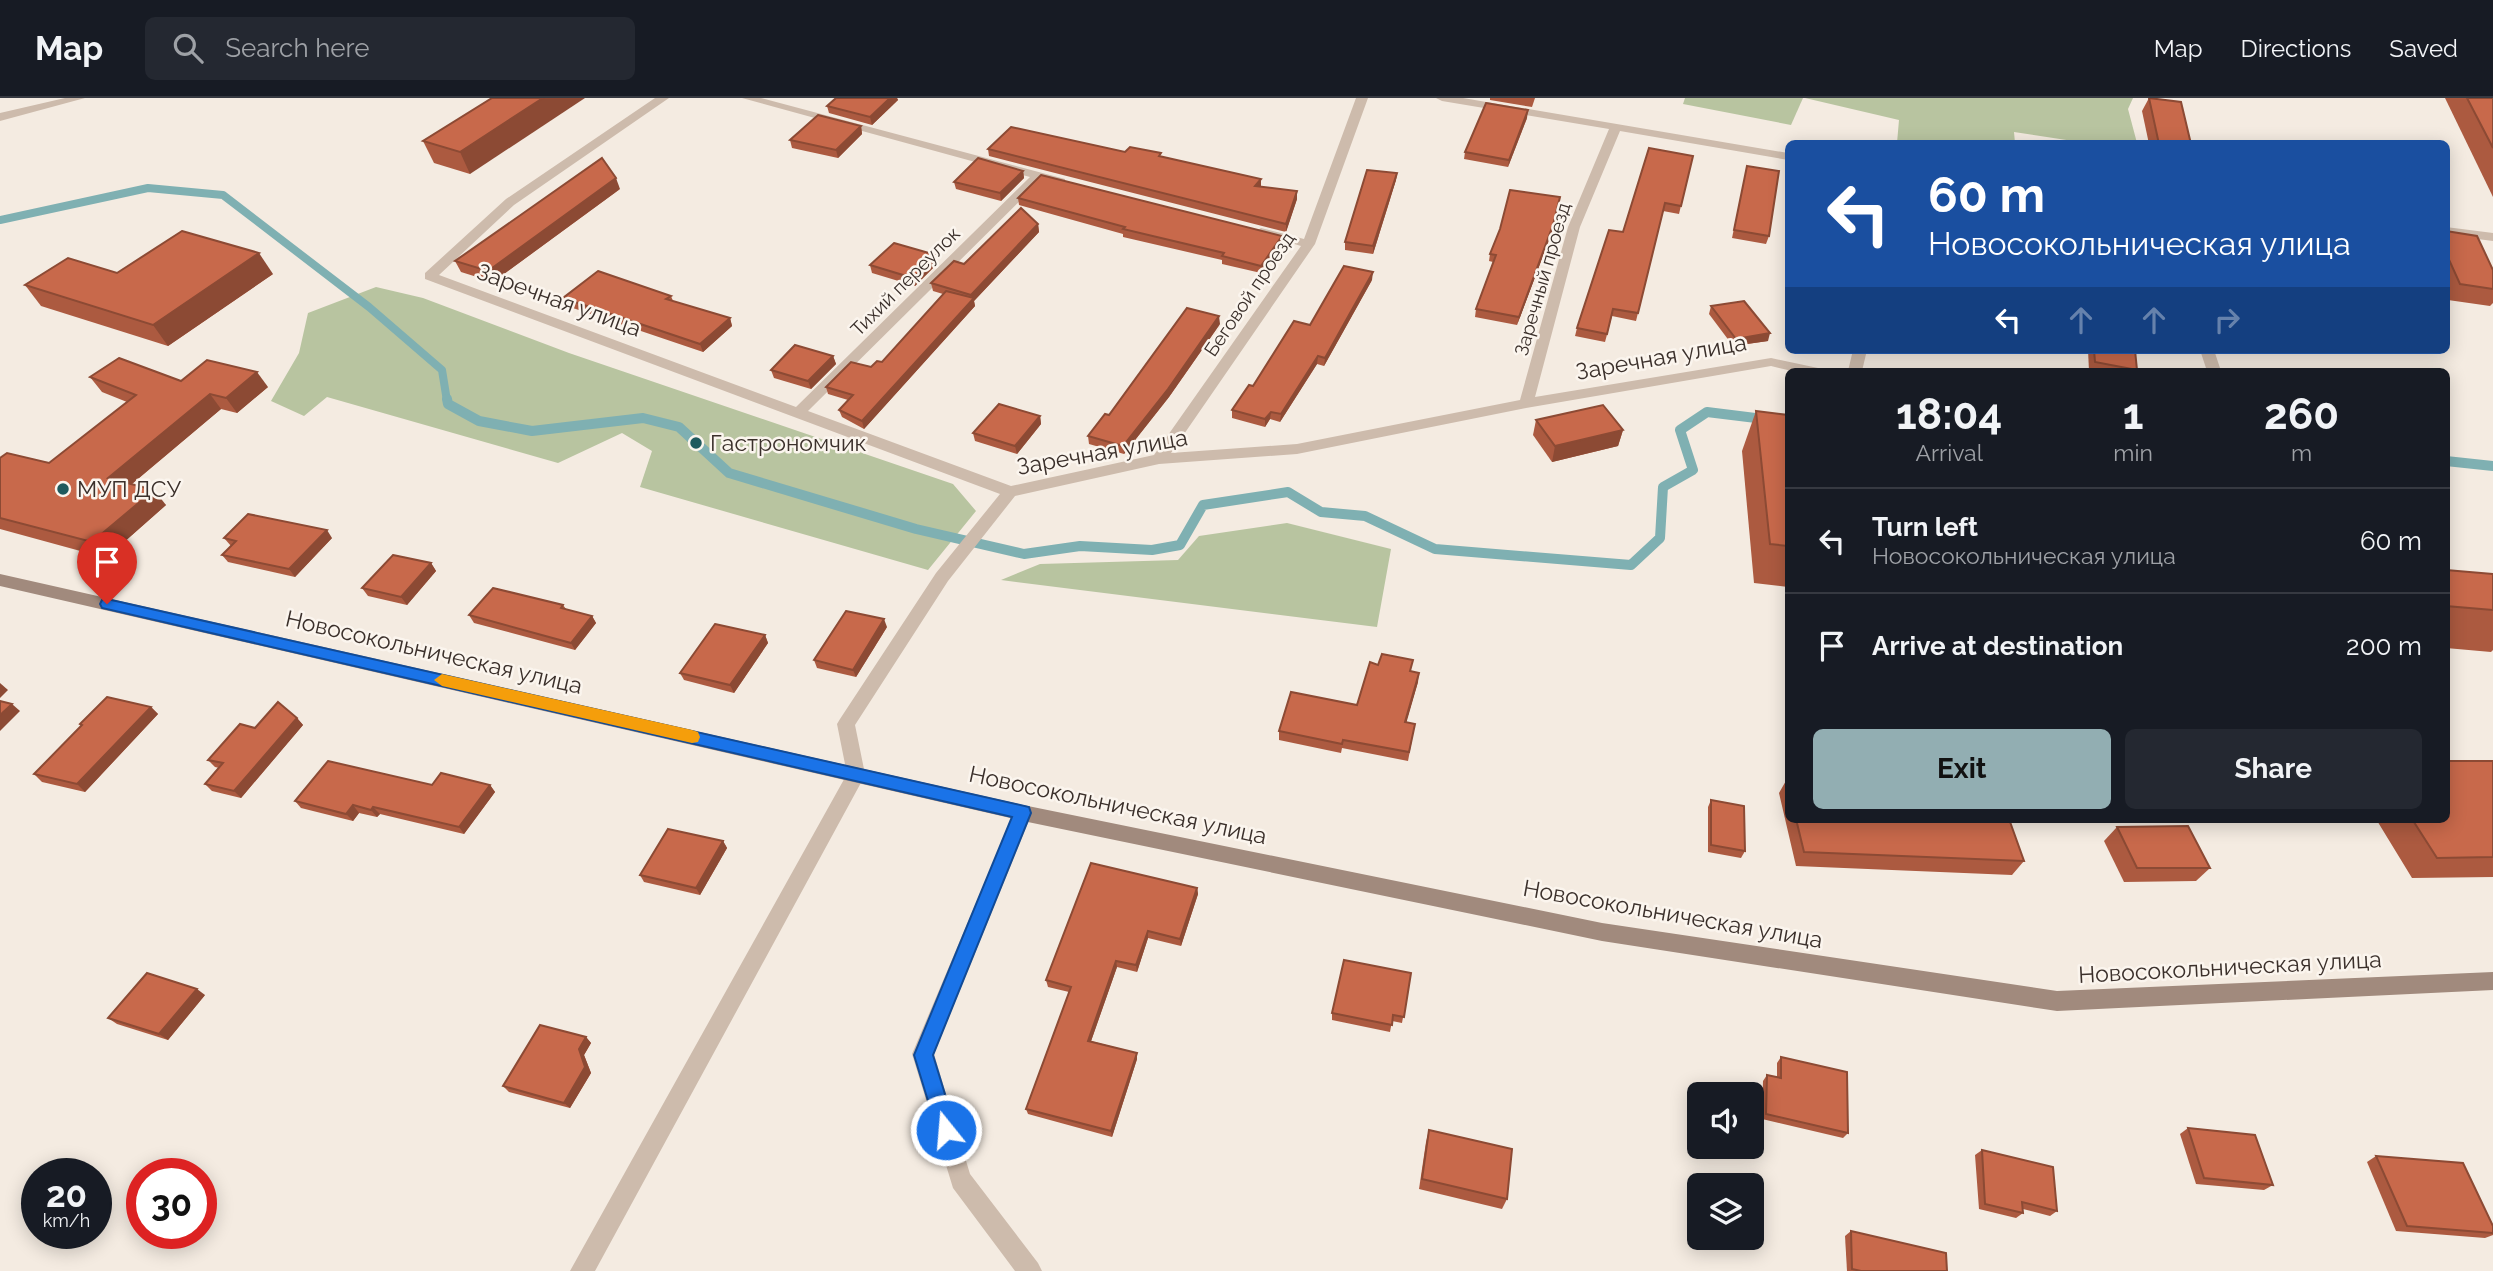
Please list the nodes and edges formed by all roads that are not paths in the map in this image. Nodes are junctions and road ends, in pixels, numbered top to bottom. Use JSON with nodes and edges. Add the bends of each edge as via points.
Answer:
{"nodes":[{"id":1,"x":79,"y":98,"type":"edge"},
{"id":2,"x":663,"y":98,"type":"edge"},
{"id":3,"x":748,"y":98,"type":"edge"},
{"id":4,"x":1362,"y":98,"type":"edge"},
{"id":5,"x":1443,"y":98,"type":"edge"},
{"id":6,"x":0,"y":117,"type":"edge"},
{"id":7,"x":1615,"y":128,"type":"junction"},
{"id":8,"x":1785,"y":156,"type":"edge"},
{"id":9,"x":1038,"y":176,"type":"junction"},
{"id":10,"x":1078,"y":186,"type":"edge"},
{"id":11,"x":1241,"y":227,"type":"edge"},
{"id":12,"x":2450,"y":232,"type":"edge"},
{"id":13,"x":2492,"y":237,"type":"edge"},
{"id":14,"x":1309,"y":244,"type":"junction"},
{"id":15,"x":1799,"y":368,"type":"edge"},
{"id":16,"x":1527,"y":403,"type":"junction"},
{"id":17,"x":799,"y":413,"type":"junction"},
{"id":18,"x":1159,"y":459,"type":"junction"},
{"id":19,"x":1010,"y":492,"type":"junction"},
{"id":20,"x":0,"y":580,"type":"edge"},
{"id":21,"x":856,"y":774,"type":"junction"},
{"id":22,"x":1023,"y":813,"type":"junction"},
{"id":23,"x":2493,"y":981,"type":"edge"},
{"id":24,"x":582,"y":1271,"type":"edge"},
{"id":25,"x":1030,"y":1271,"type":"edge"}],
"edges":[{"from":1,"to":6,"type":"street"},
{"from":2,"to":17,"type":"street","name":"Заречная улица","via":[[510,202],[430,276]]},
{"from":3,"to":9,"type":"street"},
{"from":4,"to":14,"type":"street","name":"Беговой проезд"},
{"from":5,"to":7,"type":"street"},
{"from":7,"to":8,"type":"street"},
{"from":7,"to":16,"type":"street","name":"Заречный проезд","via":[[1574,227]]},
{"from":9,"to":10,"type":"street"},
{"from":9,"to":17,"type":"street","name":"Тихий переулок"},
{"from":11,"to":14,"type":"street"},
{"from":12,"to":13,"type":"street"},
{"from":14,"to":18,"type":"street","name":"Беговой проезд"},
{"from":15,"to":16,"type":"street","name":"Заречная улица","via":[[1771,362]]},
{"from":16,"to":18,"type":"street","name":"Заречная улица","via":[[1297,449]]},
{"from":17,"to":19,"type":"street","name":"Заречная улица"},
{"from":18,"to":19,"type":"street","name":"Заречная улица"},
{"from":19,"to":21,"type":"street","via":[[942,576],[846,724]]},
{"from":20,"to":21,"type":"main road","name":"Новосокольническая улица"},
{"from":21,"to":22,"type":"main road","name":"Новосокольническая улица"},
{"from":21,"to":24,"type":"street"},
{"from":22,"to":23,"type":"main road","name":"Новосокольническая улица","via":[[1602,932],[2057,1001]]},
{"from":22,"to":25,"type":"street","via":[[923,1055],[961,1180]]}]}
